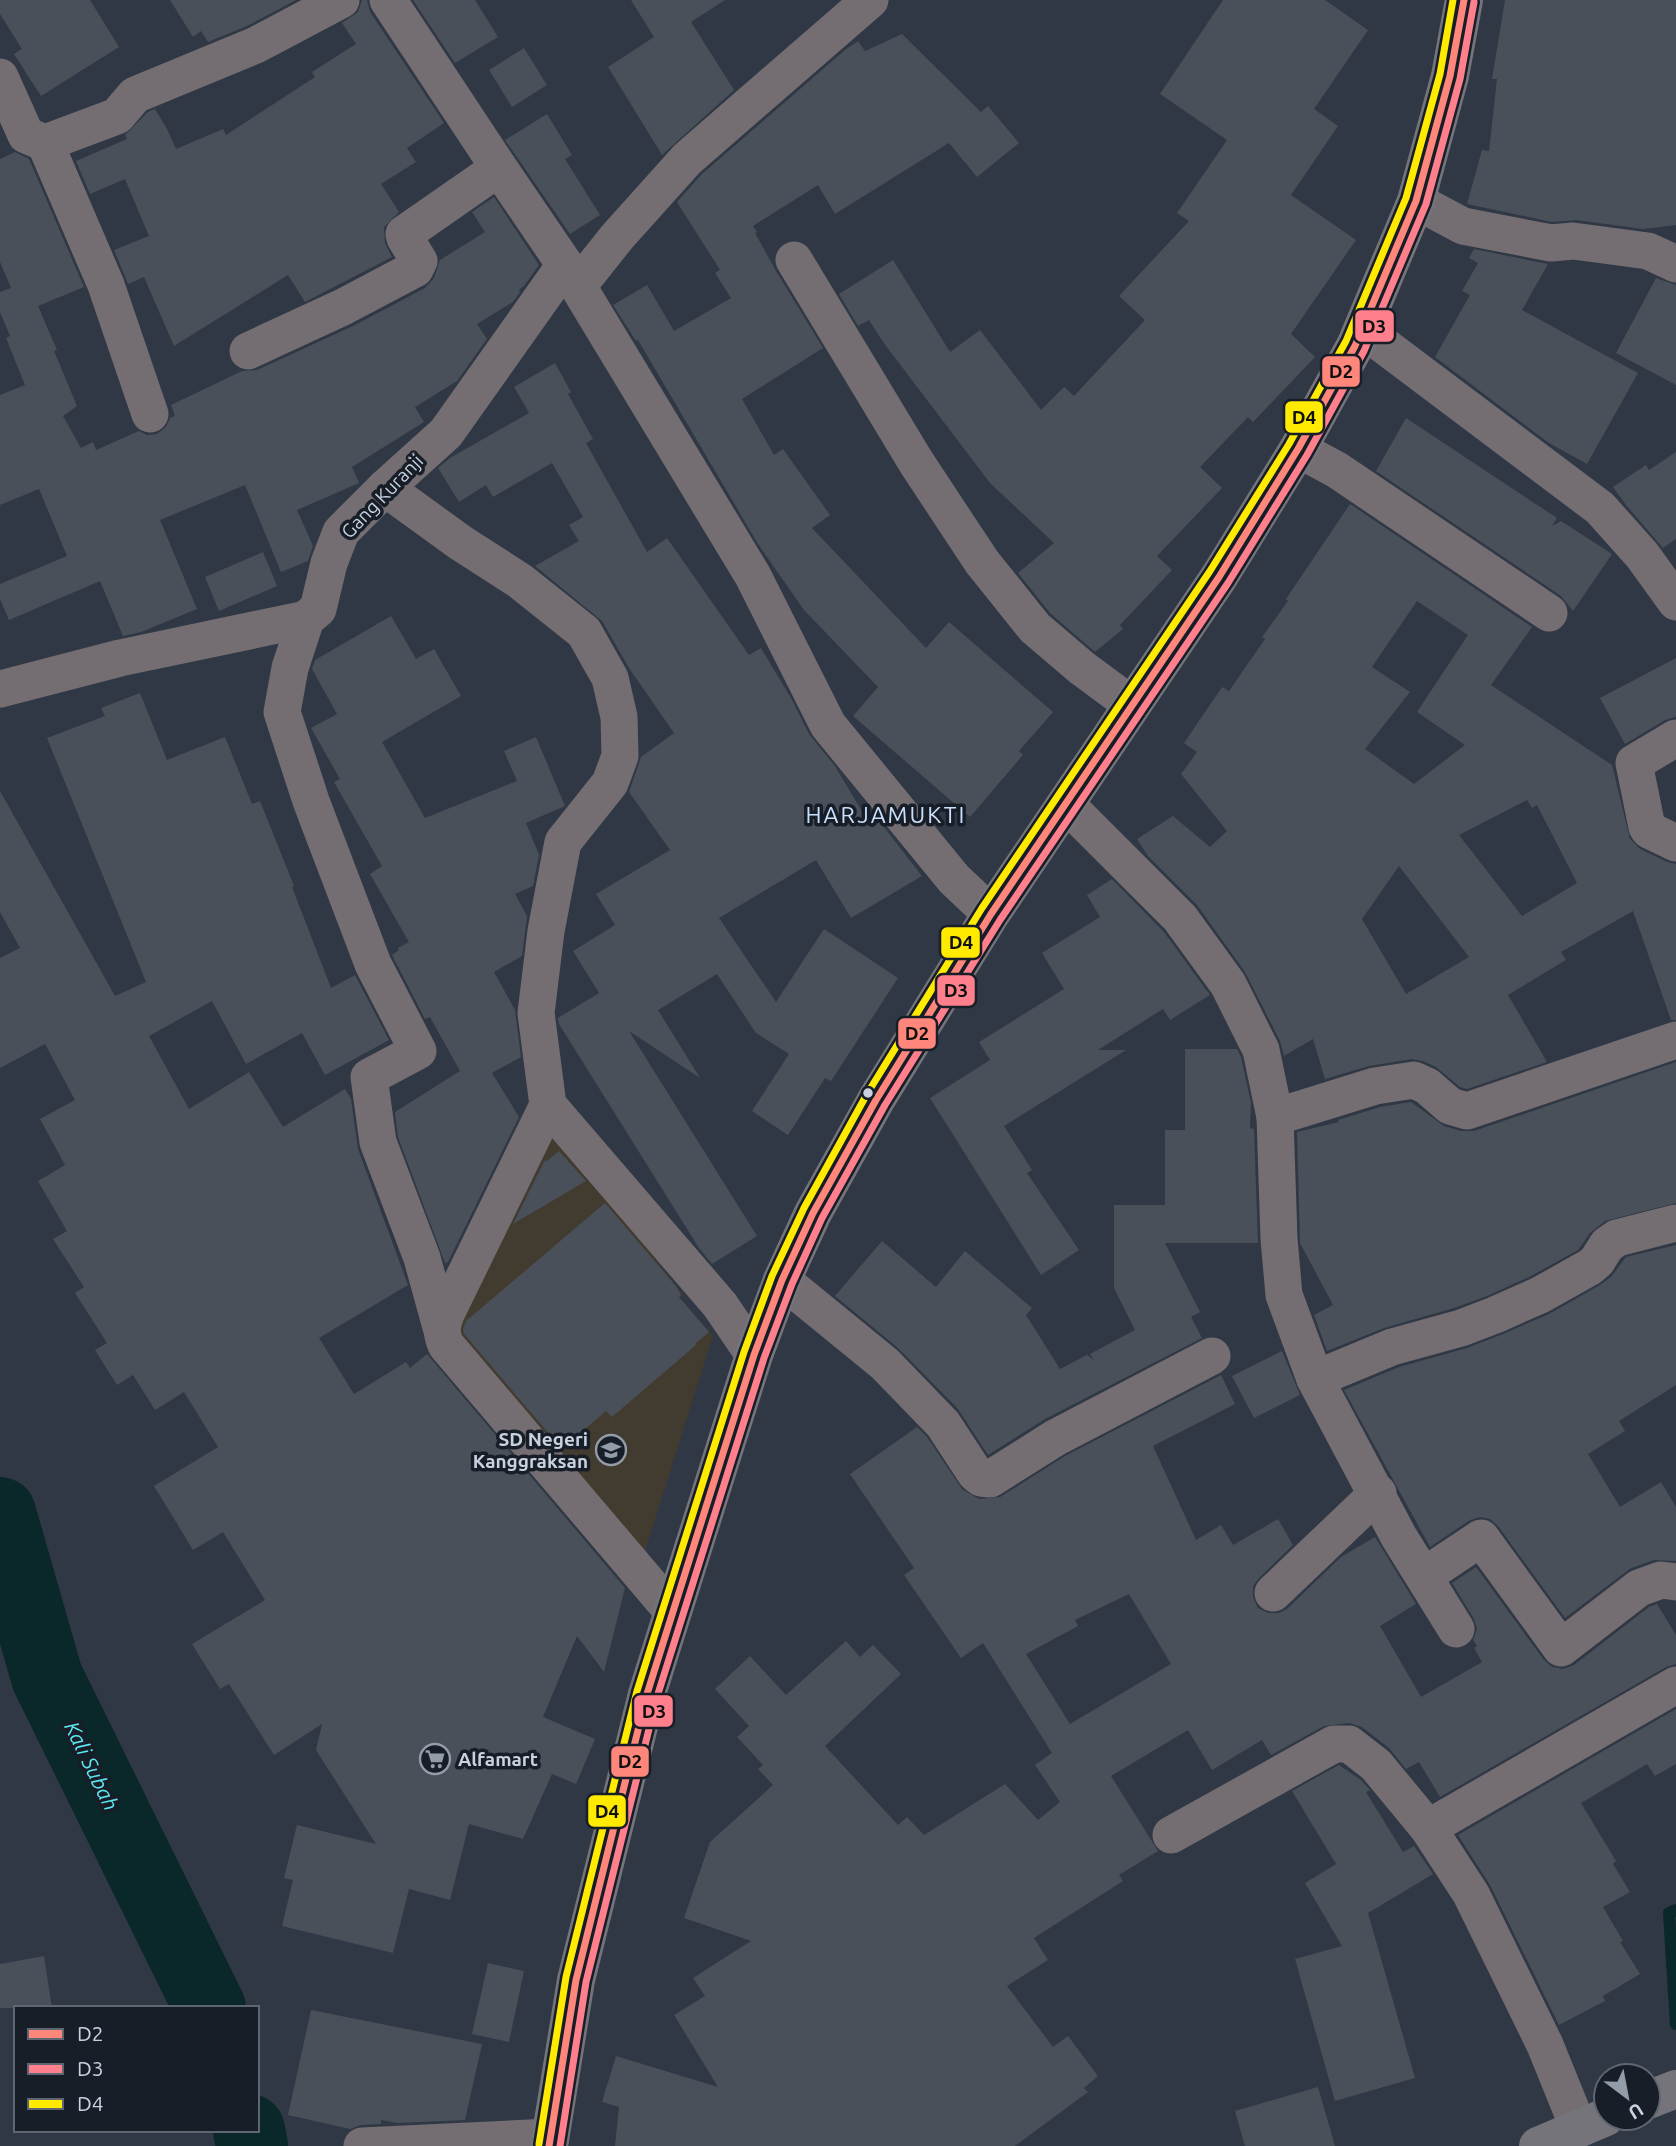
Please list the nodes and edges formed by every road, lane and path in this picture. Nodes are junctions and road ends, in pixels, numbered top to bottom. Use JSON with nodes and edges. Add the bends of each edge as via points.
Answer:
{"nodes":[{"id":1,"x":341,"y":0,"type":"edge"},
{"id":2,"x":388,"y":0,"type":"edge"},
{"id":3,"x":870,"y":0,"type":"edge"},
{"id":4,"x":1464,"y":0,"type":"edge"},
{"id":5,"x":0,"y":77,"type":"edge"},
{"id":6,"x":45,"y":144,"type":"junction"},
{"id":7,"x":499,"y":168,"type":"junction"},
{"id":8,"x":1416,"y":201,"type":"junction"},
{"id":9,"x":794,"y":260,"type":"dead end"},
{"id":10,"x":1676,"y":264,"type":"edge"},
{"id":11,"x":571,"y":275,"type":"junction"},
{"id":12,"x":1362,"y":329,"type":"junction"},
{"id":13,"x":248,"y":351,"type":"dead end"},
{"id":14,"x":150,"y":414,"type":"dead end"},
{"id":15,"x":1298,"y":449,"type":"junction"},
{"id":16,"x":385,"y":488,"type":"junction"},
{"id":17,"x":1676,"y":602,"type":"edge"},
{"id":18,"x":1549,"y":613,"type":"dead end"},
{"id":19,"x":306,"y":619,"type":"junction"},
{"id":20,"x":0,"y":689,"type":"edge"},
{"id":21,"x":1132,"y":705,"type":"junction"},
{"id":22,"x":1676,"y":738,"type":"edge"},
{"id":23,"x":1066,"y":804,"type":"junction"},
{"id":24,"x":1676,"y":844,"type":"edge"},
{"id":25,"x":991,"y":914,"type":"junction"},
{"id":26,"x":1676,"y":1040,"type":"edge"},
{"id":27,"x":548,"y":1105,"type":"junction"},
{"id":28,"x":1275,"y":1117,"type":"junction"},
{"id":29,"x":1676,"y":1223,"type":"edge"},
{"id":30,"x":782,"y":1280,"type":"junction"},
{"id":31,"x":441,"y":1327,"type":"junction"},
{"id":32,"x":754,"y":1355,"type":"junction"},
{"id":33,"x":1212,"y":1356,"type":"dead end"},
{"id":34,"x":1315,"y":1379,"type":"junction"},
{"id":35,"x":1378,"y":1493,"type":"junction"},
{"id":36,"x":1424,"y":1576,"type":"junction"},
{"id":37,"x":1676,"y":1582,"type":"edge"},
{"id":38,"x":1273,"y":1593,"type":"dead end"},
{"id":39,"x":673,"y":1612,"type":"junction"},
{"id":40,"x":1456,"y":1629,"type":"dead end"},
{"id":41,"x":1676,"y":1685,"type":"edge"},
{"id":42,"x":1428,"y":1828,"type":"junction"},
{"id":43,"x":1171,"y":1835,"type":"dead end"},
{"id":44,"x":1592,"y":2121,"type":"edge"},
{"id":45,"x":1592,"y":2123,"type":"edge"},
{"id":46,"x":550,"y":2142,"type":"edge"},
{"id":47,"x":362,"y":2146,"type":"edge"},
{"id":48,"x":1538,"y":2146,"type":"edge"}],
"edges":[{"from":1,"to":6,"type":"street","via":[[256,45],[135,95],[117,116]]},
{"from":2,"to":7,"type":"street"},
{"from":3,"to":11,"type":"street","name":"Gang Kuranji","via":[[687,159],[617,237]]},
{"from":4,"to":8,"type":"highway","via":[[1450,76]]},
{"from":5,"to":6,"type":"street","via":[[26,135]]},
{"from":6,"to":14,"type":"street","via":[[106,285]]},
{"from":7,"to":11,"type":"street"},
{"from":7,"to":13,"type":"street","via":[[404,234],[419,261],[415,269]]},
{"from":8,"to":10,"type":"street","via":[[1463,226],[1551,243],[1573,241],[1648,251]]},
{"from":8,"to":12,"type":"highway"},
{"from":9,"to":21,"type":"street","via":[[982,562],[1035,628]]},
{"from":11,"to":16,"type":"street","name":"Gang Kuranji","via":[[446,433]]},
{"from":11,"to":25,"type":"street","via":[[753,576],[828,726],[954,879]]},
{"from":12,"to":15,"type":"highway"},
{"from":12,"to":17,"type":"street","via":[[1600,508]]},
{"from":15,"to":18,"type":"street","via":[[1337,470]]},
{"from":15,"to":21,"type":"highway"},
{"from":16,"to":19,"type":"street","name":"Gang Kuranji","via":[[341,532],[318,609]]},
{"from":16,"to":27,"type":"street","via":[[520,581],[583,632],[610,678],[619,718],[620,756],[610,783],[563,842],[546,931],[536,1013]]},
{"from":19,"to":20,"type":"street"},
{"from":19,"to":31,"type":"street","name":"Gang Kuranji","via":[[282,712],[373,964],[418,1051],[369,1077],[378,1142],[422,1258]]},
{"from":21,"to":23,"type":"highway"},
{"from":22,"to":24,"type":"street","via":[[1634,764],[1647,827]]},
{"from":23,"to":25,"type":"highway"},
{"from":23,"to":28,"type":"street","via":[[1181,918],[1228,984],[1261,1050]]},
{"from":25,"to":30,"type":"highway","via":[[852,1141]]},
{"from":26,"to":28,"type":"street","via":[[1467,1111],[1450,1106],[1413,1080],[1375,1086]]},
{"from":27,"to":31,"type":"street"},
{"from":27,"to":32,"type":"street","via":[[720,1305]]},
{"from":28,"to":34,"type":"street","via":[[1284,1295]]},
{"from":29,"to":34,"type":"street","via":[[1617,1238],[1590,1267],[1495,1315]]},
{"from":30,"to":32,"type":"highway"},
{"from":30,"to":33,"type":"street","via":[[885,1364],[943,1424],[981,1478],[990,1479],[1055,1438]]},
{"from":31,"to":39,"type":"street","via":[[446,1345]]},
{"from":32,"to":39,"type":"highway"},
{"from":34,"to":35,"type":"street"},
{"from":35,"to":36,"type":"street"},
{"from":35,"to":38,"type":"street"},
{"from":36,"to":37,"type":"street","via":[[1481,1538],[1561,1647],[1639,1588],[1661,1580]]},
{"from":36,"to":40,"type":"street"},
{"from":39,"to":46,"type":"highway","via":[[647,1694],[576,1980]]},
{"from":41,"to":42,"type":"street"},
{"from":42,"to":43,"type":"street","via":[[1376,1765],[1349,1744],[1334,1744]]},
{"from":42,"to":44,"type":"street","via":[[1471,1894],[1545,2045]]},
{"from":45,"to":48,"type":"highway"},
{"from":46,"to":47,"type":"street"}]}
